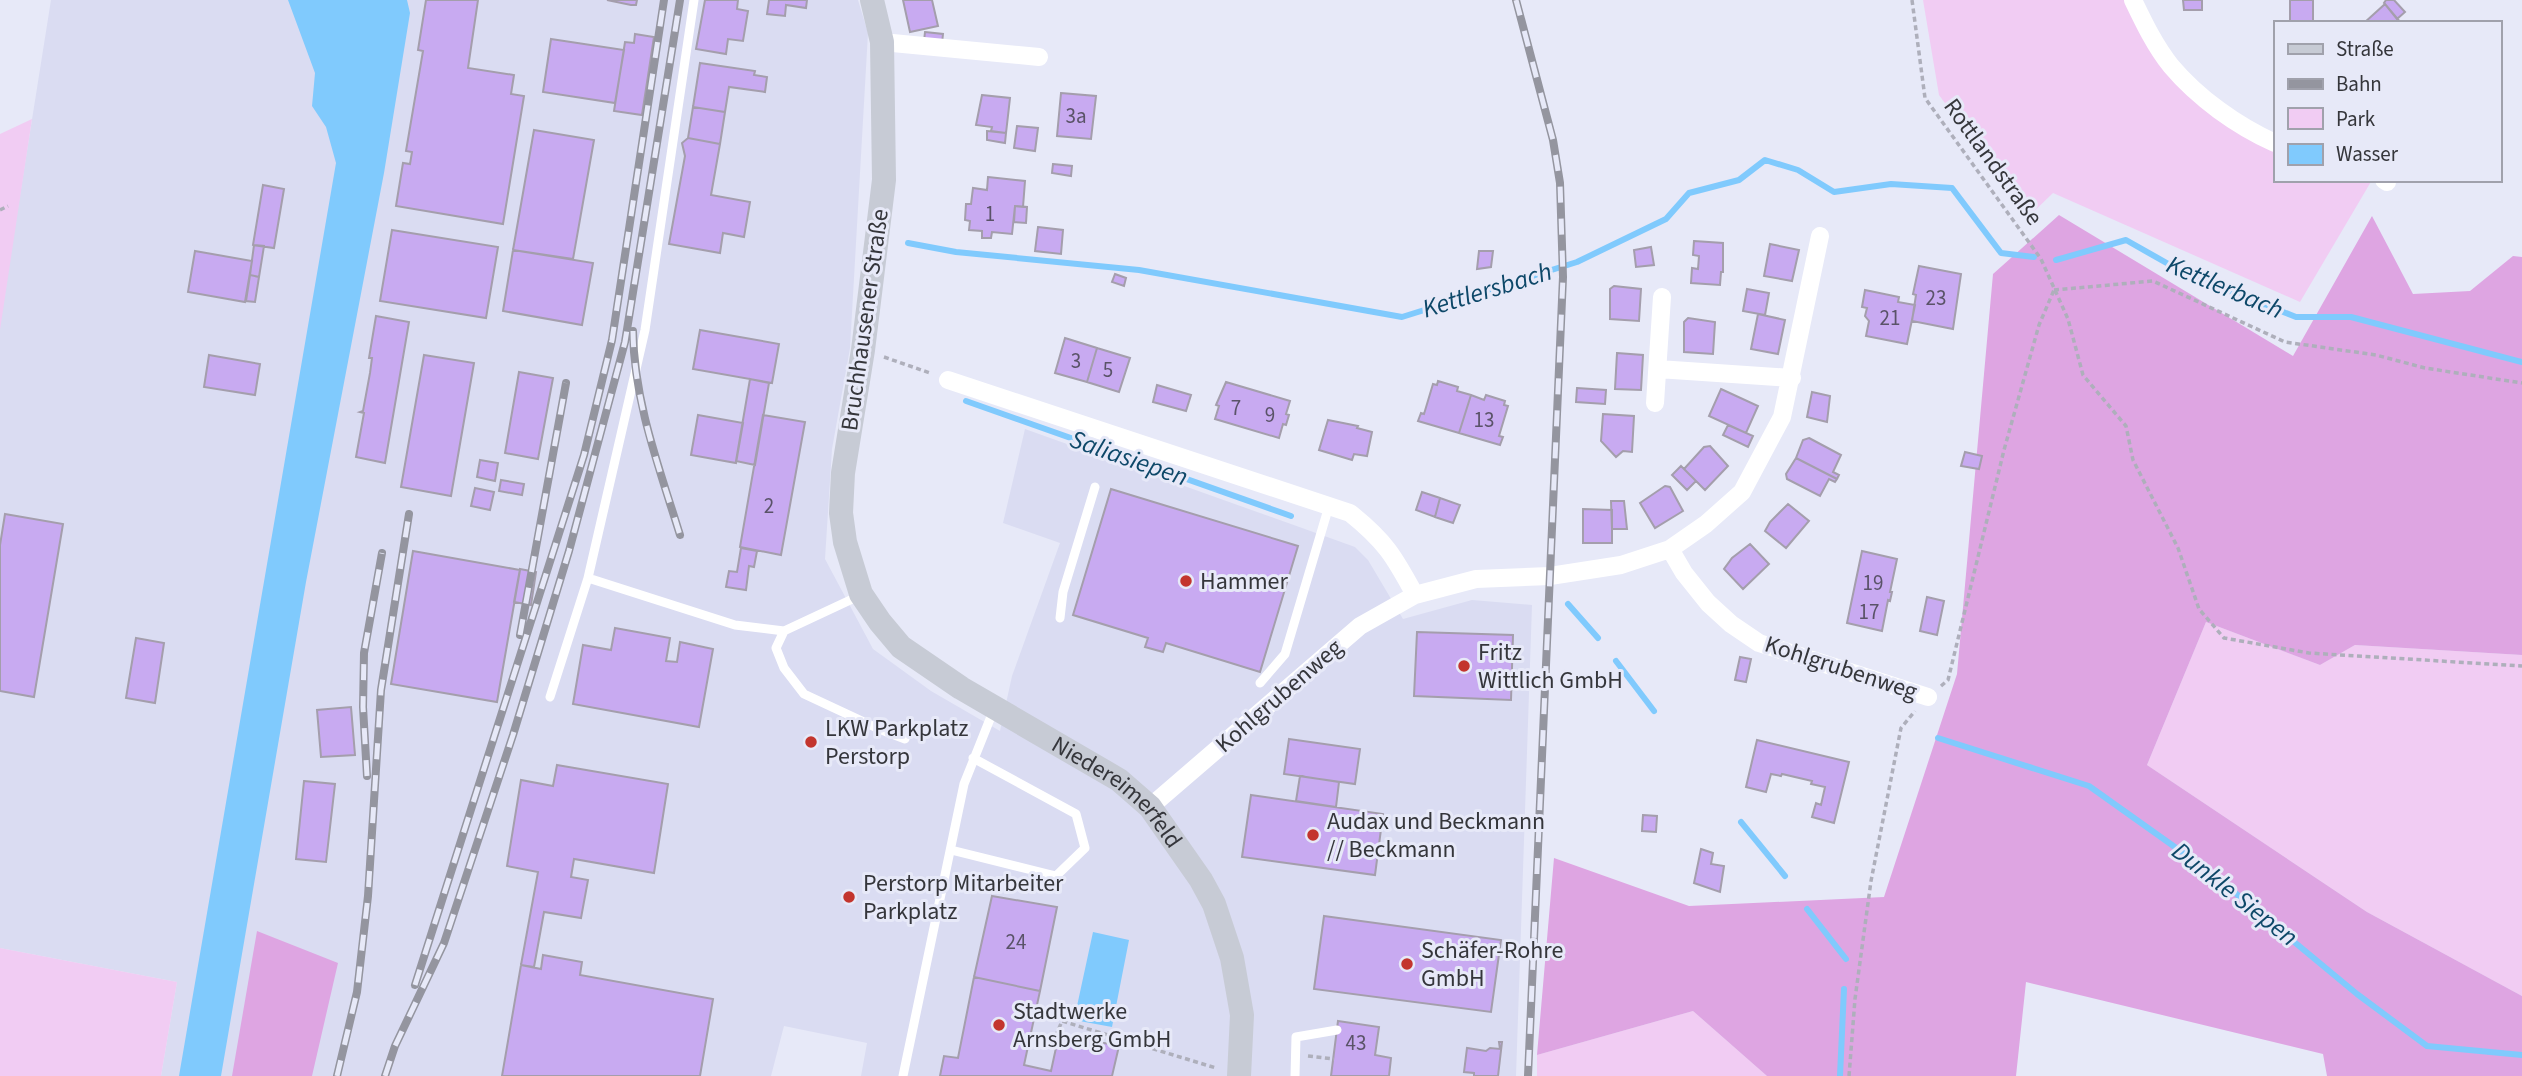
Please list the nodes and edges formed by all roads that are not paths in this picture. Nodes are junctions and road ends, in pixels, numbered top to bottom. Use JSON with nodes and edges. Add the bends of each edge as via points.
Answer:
{"nodes":[{"id":1,"x":694,"y":0,"type":"edge"},
{"id":2,"x":872,"y":0,"type":"edge"},
{"id":3,"x":2133,"y":0,"type":"edge"},
{"id":4,"x":882,"y":42,"type":"junction"},
{"id":5,"x":1039,"y":57,"type":"dead end"},
{"id":6,"x":2274,"y":142,"type":"edge"},
{"id":7,"x":1819,"y":236,"type":"dead end"},
{"id":8,"x":1662,"y":297,"type":"dead end"},
{"id":9,"x":1658,"y":369,"type":"junction"},
{"id":10,"x":1792,"y":377,"type":"junction"},
{"id":11,"x":948,"y":380,"type":"road end"},
{"id":12,"x":1655,"y":403,"type":"dead end"},
{"id":13,"x":1095,"y":487,"type":"dead end"},
{"id":14,"x":1329,"y":506,"type":"junction"},
{"id":15,"x":1670,"y":549,"type":"junction"},
{"id":16,"x":588,"y":578,"type":"junction"},
{"id":17,"x":861,"y":594,"type":"junction"},
{"id":18,"x":1415,"y":595,"type":"junction"},
{"id":19,"x":1060,"y":618,"type":"dead end"},
{"id":20,"x":784,"y":631,"type":"junction"},
{"id":21,"x":1260,"y":683,"type":"dead end"},
{"id":22,"x":1928,"y":696,"type":"road end"},
{"id":23,"x":550,"y":697,"type":"dead end"},
{"id":24,"x":995,"y":708,"type":"junction"},
{"id":25,"x":905,"y":739,"type":"dead end"},
{"id":26,"x":973,"y":758,"type":"junction"},
{"id":27,"x":1150,"y":807,"type":"junction"},
{"id":28,"x":951,"y":850,"type":"junction"},
{"id":29,"x":1337,"y":1030,"type":"dead end"},
{"id":30,"x":1239,"y":1075,"type":"edge"},
{"id":31,"x":903,"y":1076,"type":"edge"},
{"id":32,"x":1295,"y":1076,"type":"edge"}],
"edges":[{"from":1,"to":16,"type":"lane","via":[[645,330]]},
{"from":2,"to":4,"type":"street","name":"Bruchhausener Straße"},
{"from":3,"to":6,"type":"street","via":[[2176,71],[2223,112]]},
{"from":4,"to":5,"type":"street"},
{"from":4,"to":17,"type":"street","name":"Bruchhausener Straße","via":[[884,180],[841,513]]},
{"from":7,"to":10,"type":"street","name":"Kohlgrubenweg"},
{"from":8,"to":9,"type":"street"},
{"from":9,"to":10,"type":"street"},
{"from":9,"to":12,"type":"street"},
{"from":10,"to":15,"type":"street","name":"Kohlgrubenweg","via":[[1782,417],[1742,492]]},
{"from":11,"to":14,"type":"street"},
{"from":13,"to":19,"type":"lane","via":[[1063,592]]},
{"from":14,"to":18,"type":"street","via":[[1350,513],[1374,532],[1394,555]]},
{"from":14,"to":21,"type":"lane","via":[[1285,654]]},
{"from":15,"to":18,"type":"street","name":"Kohlgrubenweg","via":[[1594,570],[1476,579]]},
{"from":15,"to":22,"type":"street","name":"Kohlgrubenweg","via":[[1708,603],[1759,643]]},
{"from":16,"to":20,"type":"lane","via":[[735,625]]},
{"from":16,"to":23,"type":"lane"},
{"from":17,"to":20,"type":"lane"},
{"from":17,"to":24,"type":"street","name":"Niedereimerfeld","via":[[901,646]]},
{"from":18,"to":27,"type":"street","name":"Kohlgrubenweg","via":[[1360,626]]},
{"from":20,"to":25,"type":"lane","via":[[776,648],[784,668],[804,694]]},
{"from":24,"to":26,"type":"lane"},
{"from":24,"to":27,"type":"street","name":"Niedereimerfeld","via":[[1119,780]]},
{"from":26,"to":28,"type":"lane"},
{"from":26,"to":28,"type":"lane","via":[[1076,814],[1085,848],[1056,876]]},
{"from":27,"to":30,"type":"street","name":"Niedereimerfeld","via":[[1201,880],[1232,958],[1242,1015]]},
{"from":28,"to":31,"type":"lane"},
{"from":29,"to":32,"type":"lane","via":[[1297,1037]]}]}
